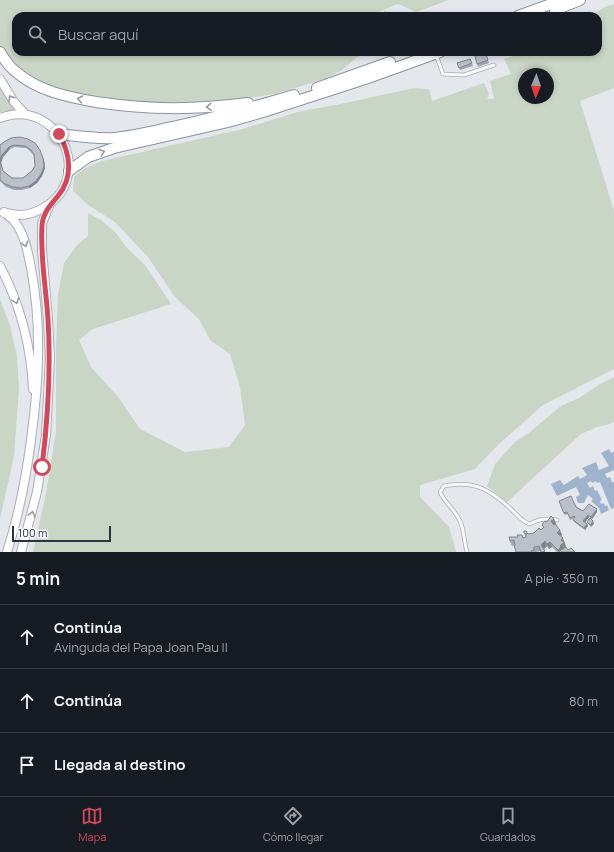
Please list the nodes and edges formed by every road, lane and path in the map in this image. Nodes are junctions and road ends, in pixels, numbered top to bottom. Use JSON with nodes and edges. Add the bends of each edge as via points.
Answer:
{"nodes":[{"id":1,"x":562,"y":0,"type":"edge"},
{"id":2,"x":580,"y":0,"type":"edge"},
{"id":3,"x":529,"y":12,"type":"edge"},
{"id":4,"x":548,"y":12,"type":"edge"},
{"id":5,"x":0,"y":52,"type":"edge"},
{"id":6,"x":408,"y":56,"type":"edge"},
{"id":7,"x":430,"y":56,"type":"edge"},
{"id":8,"x":439,"y":56,"type":"edge"},
{"id":9,"x":494,"y":65,"type":"dead end"},
{"id":10,"x":0,"y":79,"type":"edge"},
{"id":11,"x":276,"y":100,"type":"junction"},
{"id":12,"x":25,"y":114,"type":"junction"},
{"id":13,"x":0,"y":118,"type":"edge"},
{"id":14,"x":59,"y":134,"type":"junction"},
{"id":15,"x":69,"y":171,"type":"junction"},
{"id":16,"x":50,"y":204,"type":"junction"},
{"id":17,"x":2,"y":212,"type":"edge"},
{"id":18,"x":0,"y":266,"type":"edge"},
{"id":19,"x":34,"y":415,"type":"junction"},
{"id":20,"x":557,"y":520,"type":"dead end"},
{"id":21,"x":7,"y":552,"type":"edge"},
{"id":22,"x":21,"y":552,"type":"edge"},
{"id":23,"x":467,"y":552,"type":"edge"}],
"edges":[{"from":1,"to":3,"type":"highway"},
{"from":2,"to":4,"type":"highway"},
{"from":11,"to":5,"type":"highway","one_way":true,"via":[[178,109],[123,106],[87,100],[56,93],[28,81],[11,68]]},
{"from":6,"to":11,"type":"highway"},
{"from":15,"to":7,"type":"highway","one_way":true,"via":[[88,157],[114,148],[256,114]]},
{"from":8,"to":9,"type":"lane","via":[[444,74],[464,76]]},
{"from":12,"to":10,"type":"main road","one_way":true},
{"from":11,"to":14,"type":"highway","via":[[214,118],[113,138]]},
{"from":12,"to":13,"type":"main road"},
{"from":12,"to":14,"type":"main road","via":[[50,124]]},
{"from":14,"to":15,"type":"main road","via":[[69,158]]},
{"from":15,"to":16,"type":"main road","via":[[59,195]]},
{"from":16,"to":17,"type":"main road","via":[[36,212],[20,215]]},
{"from":22,"to":16,"type":"main road","one_way":true,"via":[[37,492],[46,435],[50,358],[42,223]]},
{"from":17,"to":19,"type":"main road","one_way":true,"via":[[15,222],[25,240],[34,285],[39,346]]},
{"from":18,"to":19,"type":"main road","one_way":true,"via":[[24,325],[32,371]]},
{"from":19,"to":21,"type":"main road","via":[[21,502]]},
{"from":20,"to":23,"type":"lane","via":[[548,518],[530,524],[524,523],[507,505],[485,489],[472,485],[444,486],[440,492],[461,522]]}]}
